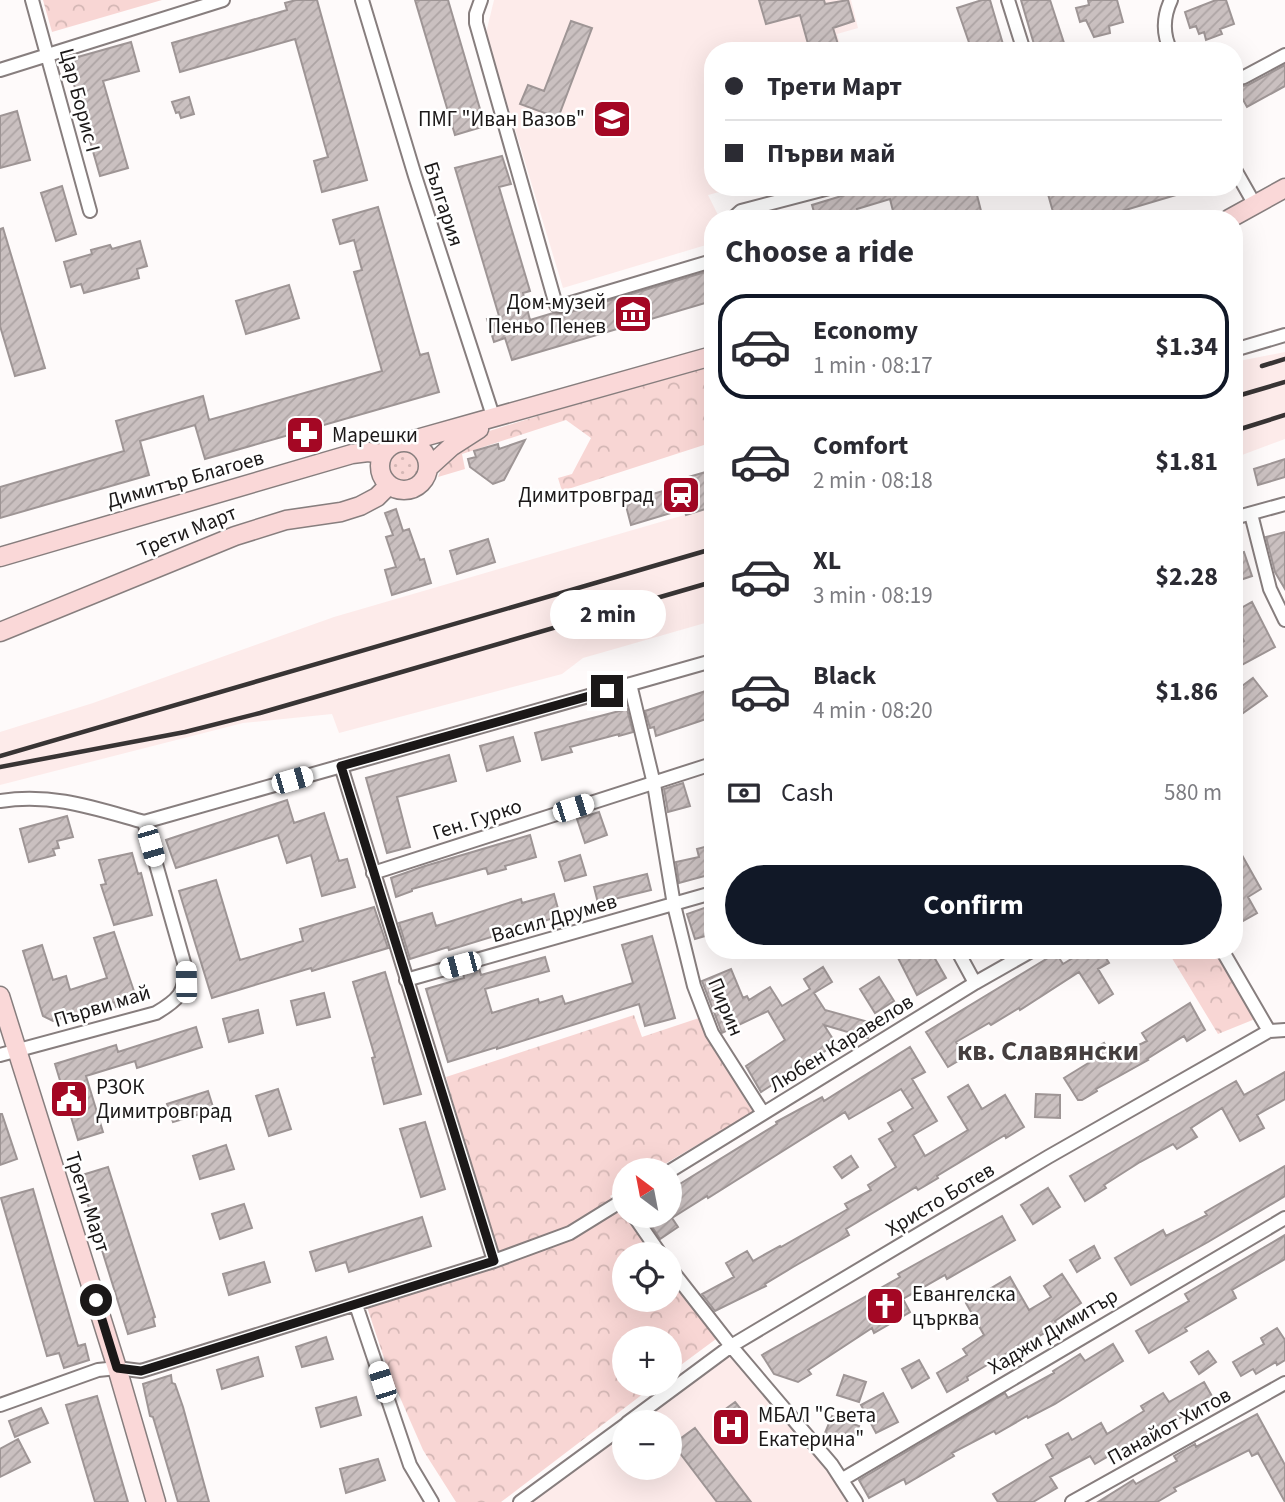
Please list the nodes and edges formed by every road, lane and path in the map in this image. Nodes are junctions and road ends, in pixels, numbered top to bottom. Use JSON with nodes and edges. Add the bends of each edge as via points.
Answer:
{"nodes":[{"id":1,"x":32,"y":0,"type":"edge"},
{"id":2,"x":223,"y":0,"type":"edge"},
{"id":3,"x":362,"y":0,"type":"edge"},
{"id":4,"x":481,"y":0,"type":"edge"},
{"id":5,"x":1008,"y":0,"type":"edge"},
{"id":6,"x":1171,"y":0,"type":"edge"},
{"id":7,"x":1021,"y":42,"type":"edge"},
{"id":8,"x":1166,"y":42,"type":"edge"},
{"id":9,"x":1285,"y":55,"type":"edge"},
{"id":10,"x":49,"y":56,"type":"junction"},
{"id":11,"x":0,"y":70,"type":"edge"},
{"id":12,"x":1243,"y":77,"type":"edge"},
{"id":13,"x":1243,"y":184,"type":"edge"},
{"id":14,"x":1285,"y":188,"type":"edge"},
{"id":15,"x":798,"y":196,"type":"edge"},
{"id":16,"x":1255,"y":205,"type":"junction"},
{"id":17,"x":745,"y":210,"type":"edge"},
{"id":18,"x":90,"y":211,"type":"dead end"},
{"id":19,"x":1243,"y":211,"type":"edge"},
{"id":20,"x":704,"y":263,"type":"edge"},
{"id":21,"x":1285,"y":335,"type":"edge"},
{"id":22,"x":1243,"y":347,"type":"edge"},
{"id":23,"x":704,"y":358,"type":"edge"},
{"id":24,"x":495,"y":419,"type":"junction"},
{"id":25,"x":406,"y":442,"type":"junction"},
{"id":26,"x":383,"y":454,"type":"junction"},
{"id":27,"x":429,"y":467,"type":"junction"},
{"id":28,"x":389,"y":485,"type":"junction"},
{"id":29,"x":1285,"y":504,"type":"edge"},
{"id":30,"x":1251,"y":514,"type":"junction"},
{"id":31,"x":1243,"y":516,"type":"edge"},
{"id":32,"x":0,"y":557,"type":"edge"},
{"id":33,"x":1285,"y":620,"type":"edge"},
{"id":34,"x":1,"y":631,"type":"edge"},
{"id":35,"x":704,"y":663,"type":"edge"},
{"id":36,"x":630,"y":684,"type":"junction"},
{"id":37,"x":341,"y":766,"type":"junction"},
{"id":38,"x":704,"y":767,"type":"edge"},
{"id":39,"x":654,"y":784,"type":"junction"},
{"id":40,"x":0,"y":801,"type":"edge"},
{"id":41,"x":144,"y":822,"type":"junction"},
{"id":42,"x":373,"y":873,"type":"junction"},
{"id":43,"x":704,"y":896,"type":"edge"},
{"id":44,"x":674,"y":905,"type":"junction"},
{"id":45,"x":962,"y":959,"type":"edge"},
{"id":46,"x":1017,"y":959,"type":"edge"},
{"id":47,"x":1227,"y":959,"type":"edge"},
{"id":48,"x":406,"y":980,"type":"junction"},
{"id":49,"x":975,"y":983,"type":"junction"},
{"id":50,"x":0,"y":996,"type":"edge"},
{"id":51,"x":1285,"y":1030,"type":"edge"},
{"id":52,"x":1269,"y":1031,"type":"junction"},
{"id":53,"x":8,"y":1053,"type":"edge"},
{"id":54,"x":763,"y":1113,"type":"junction"},
{"id":55,"x":682,"y":1164,"type":"edge"},
{"id":56,"x":612,"y":1208,"type":"edge"},
{"id":57,"x":1285,"y":1218,"type":"edge"},
{"id":58,"x":494,"y":1261,"type":"junction"},
{"id":59,"x":682,"y":1283,"type":"edge"},
{"id":60,"x":356,"y":1305,"type":"junction"},
{"id":61,"x":731,"y":1346,"type":"junction"},
{"id":62,"x":117,"y":1368,"type":"junction"},
{"id":63,"x":1285,"y":1383,"type":"edge"},
{"id":64,"x":0,"y":1405,"type":"edge"},
{"id":65,"x":645,"y":1410,"type":"edge"},
{"id":66,"x":612,"y":1434,"type":"edge"},
{"id":67,"x":843,"y":1479,"type":"junction"},
{"id":68,"x":156,"y":1502,"type":"edge"},
{"id":69,"x":432,"y":1502,"type":"edge"},
{"id":70,"x":520,"y":1502,"type":"edge"},
{"id":71,"x":856,"y":1502,"type":"edge"},
{"id":72,"x":1072,"y":1502,"type":"edge"}],
"edges":[{"from":1,"to":10,"type":"street","name":"Цар Борис I"},
{"from":2,"to":10,"type":"street"},
{"from":3,"to":24,"type":"street","name":"България"},
{"from":4,"to":20,"type":"street","via":[[476,23],[556,304]]},
{"from":5,"to":7,"type":"street"},
{"from":6,"to":8,"type":"street","via":[[1164,23]]},
{"from":9,"to":12,"type":"street"},
{"from":10,"to":11,"type":"street"},
{"from":10,"to":18,"type":"street","name":"Цар Борис I"},
{"from":13,"to":16,"type":"street"},
{"from":14,"to":16,"type":"street"},
{"from":15,"to":17,"type":"street"},
{"from":16,"to":19,"type":"street"},
{"from":21,"to":22,"type":"street"},
{"from":23,"to":24,"type":"street"},
{"from":24,"to":25,"type":"street"},
{"from":24,"to":27,"type":"street"},
{"from":25,"to":26,"type":"street"},
{"from":25,"to":27,"type":"street","via":[[422,450]]},
{"from":26,"to":28,"type":"street","via":[[380,471]]},
{"from":26,"to":32,"type":"street","name":"Димитър Благоев","via":[[352,454]]},
{"from":27,"to":28,"type":"street","via":[[425,480],[415,488],[401,490]]},
{"from":28,"to":34,"type":"street","name":"Трети Март","via":[[360,506],[230,537]]},
{"from":29,"to":30,"type":"street"},
{"from":30,"to":31,"type":"street"},
{"from":30,"to":33,"type":"street","via":[[1270,589]]},
{"from":35,"to":36,"type":"street"},
{"from":36,"to":37,"type":"street"},
{"from":36,"to":39,"type":"street","name":"Пирин"},
{"from":37,"to":41,"type":"street"},
{"from":37,"to":42,"type":"street"},
{"from":38,"to":39,"type":"street","name":"Ген. Гурко"},
{"from":39,"to":42,"type":"street","name":"Ген. Гурко"},
{"from":39,"to":44,"type":"street","name":"Пирин"},
{"from":40,"to":41,"type":"street","via":[[43,798]]},
{"from":41,"to":53,"type":"street","name":"Първи май","via":[[186,966],[186,982],[176,1002],[156,1013]]},
{"from":42,"to":48,"type":"street"},
{"from":43,"to":44,"type":"street","name":"Васил Друмев"},
{"from":44,"to":48,"type":"street","name":"Васил Друмев"},
{"from":44,"to":54,"type":"street","name":"Пирин","via":[[694,986],[712,1033]]},
{"from":45,"to":49,"type":"street"},
{"from":46,"to":49,"type":"street","name":"Любен Каравелов"},
{"from":47,"to":52,"type":"street"},
{"from":48,"to":58,"type":"street"},
{"from":49,"to":54,"type":"street","name":"Любен Каравелов"},
{"from":50,"to":53,"type":"street","name":"Трети Март"},
{"from":51,"to":52,"type":"street","name":"Христо Ботев"},
{"from":52,"to":61,"type":"street","name":"Христо Ботев"},
{"from":53,"to":62,"type":"street","name":"Трети Март"},
{"from":54,"to":55,"type":"street","name":"Любен Каравелов"},
{"from":56,"to":58,"type":"street","via":[[570,1233]]},
{"from":57,"to":67,"type":"street","name":"Хаджи Димитър"},
{"from":58,"to":60,"type":"street"},
{"from":59,"to":61,"type":"street"},
{"from":60,"to":62,"type":"street","via":[[141,1371]]},
{"from":60,"to":69,"type":"street","via":[[410,1465]]},
{"from":61,"to":65,"type":"street","name":"Христо Ботев"},
{"from":61,"to":67,"type":"street"},
{"from":62,"to":64,"type":"street","via":[[98,1370]]},
{"from":62,"to":68,"type":"street","name":"Трети Март"},
{"from":63,"to":72,"type":"street","name":"Панайот Хитов"},
{"from":66,"to":70,"type":"street","name":"Христо Ботев"},
{"from":67,"to":71,"type":"street"}]}
